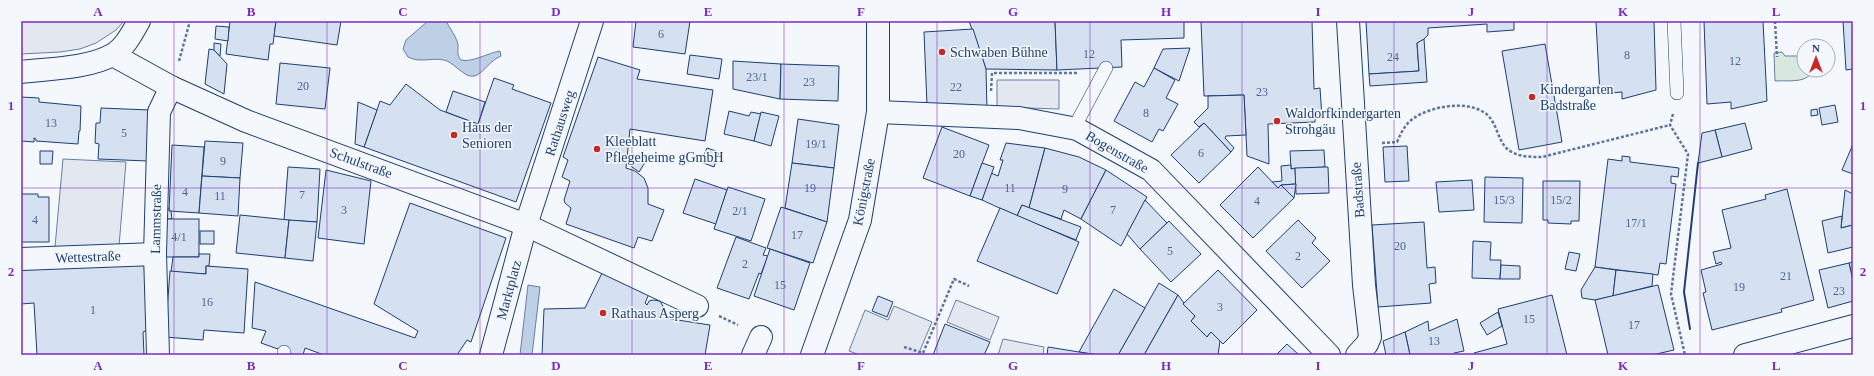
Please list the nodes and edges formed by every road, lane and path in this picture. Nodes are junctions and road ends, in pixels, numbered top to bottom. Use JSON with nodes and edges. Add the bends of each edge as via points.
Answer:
{"nodes":[{"id":1,"x":139,"y":21,"type":"edge"},
{"id":2,"x":190,"y":21,"type":"edge"},
{"id":3,"x":592,"y":21,"type":"edge"},
{"id":4,"x":878,"y":21,"type":"edge"},
{"id":5,"x":1348,"y":21,"type":"edge"},
{"id":6,"x":1674,"y":21,"type":"edge"},
{"id":7,"x":1775,"y":21,"type":"edge"},
{"id":8,"x":113,"y":55,"type":"junction"},
{"id":9,"x":1777,"y":57,"type":"dead end"},
{"id":10,"x":1106,"y":68,"type":"dead end"},
{"id":11,"x":21,"y":72,"type":"edge"},
{"id":12,"x":1076,"y":80,"type":"dead end"},
{"id":13,"x":171,"y":87,"type":"junction"},
{"id":14,"x":1677,"y":93,"type":"dead end"},
{"id":15,"x":878,"y":112,"type":"junction"},
{"id":16,"x":991,"y":117,"type":"junction"},
{"id":17,"x":1074,"y":128,"type":"junction"},
{"id":18,"x":1397,"y":142,"type":"dead end"},
{"id":19,"x":526,"y":225,"type":"junction"},
{"id":20,"x":155,"y":254,"type":"junction"},
{"id":21,"x":21,"y":259,"type":"edge"},
{"id":22,"x":969,"y":286,"type":"dead end"},
{"id":23,"x":697,"y":306,"type":"dead end"},
{"id":24,"x":1853,"y":326,"type":"edge"},
{"id":25,"x":904,"y":347,"type":"dead end"},
{"id":26,"x":923,"y":354,"type":"edge"},
{"id":27,"x":158,"y":355,"type":"edge"},
{"id":28,"x":491,"y":355,"type":"edge"},
{"id":29,"x":812,"y":355,"type":"edge"},
{"id":30,"x":1329,"y":355,"type":"edge"},
{"id":31,"x":1357,"y":355,"type":"edge"},
{"id":32,"x":1685,"y":355,"type":"edge"},
{"id":33,"x":1745,"y":355,"type":"edge"}],
"edges":[{"from":1,"to":8,"type":"street","via":[[124,46]]},
{"from":2,"to":13,"type":"path"},
{"from":3,"to":19,"type":"street","name":"Rathausweg"},
{"from":4,"to":15,"type":"street","name":"Königstraße"},
{"from":5,"to":31,"type":"street","name":"Badstraße","via":[[1364,285],[1370,337]]},
{"from":6,"to":14,"type":"lane"},
{"from":7,"to":9,"type":"path"},
{"from":8,"to":11,"type":"street","via":[[81,64]]},
{"from":8,"to":13,"type":"street","name":"Schulstraße"},
{"from":10,"to":17,"type":"lane"},
{"from":12,"to":16,"type":"path","via":[[1079,73],[992,73]]},
{"from":13,"to":19,"type":"street","name":"Schulstraße","via":[[246,121]]},
{"from":13,"to":20,"type":"street","name":"Lammstraße","via":[[159,112]]},
{"from":15,"to":16,"type":"street","name":"Bogenstraße"},
{"from":15,"to":29,"type":"street","name":"Königstraße","via":[[860,220]]},
{"from":16,"to":17,"type":"street","name":"Bogenstraße","via":[[1019,118]]},
{"from":17,"to":30,"type":"street","name":"Bogenstraße","via":[[1151,170]]},
{"from":18,"to":32,"type":"path","via":[[1403,129],[1414,118],[1447,107],[1469,106],[1485,113],[1495,125],[1509,151],[1524,156],[1542,156],[1670,125],[1688,154],[1671,294]]},
{"from":19,"to":23,"type":"street","name":"Schulstraße"},
{"from":19,"to":28,"type":"street","name":"Marktplatz"},
{"from":20,"to":21,"type":"street","name":"Wettestraße"},
{"from":20,"to":27,"type":"street","name":"Lammstraße"},
{"from":22,"to":26,"type":"path","via":[[954,280]]},
{"from":24,"to":33,"type":"street"},
{"from":25,"to":26,"type":"path"}]}
